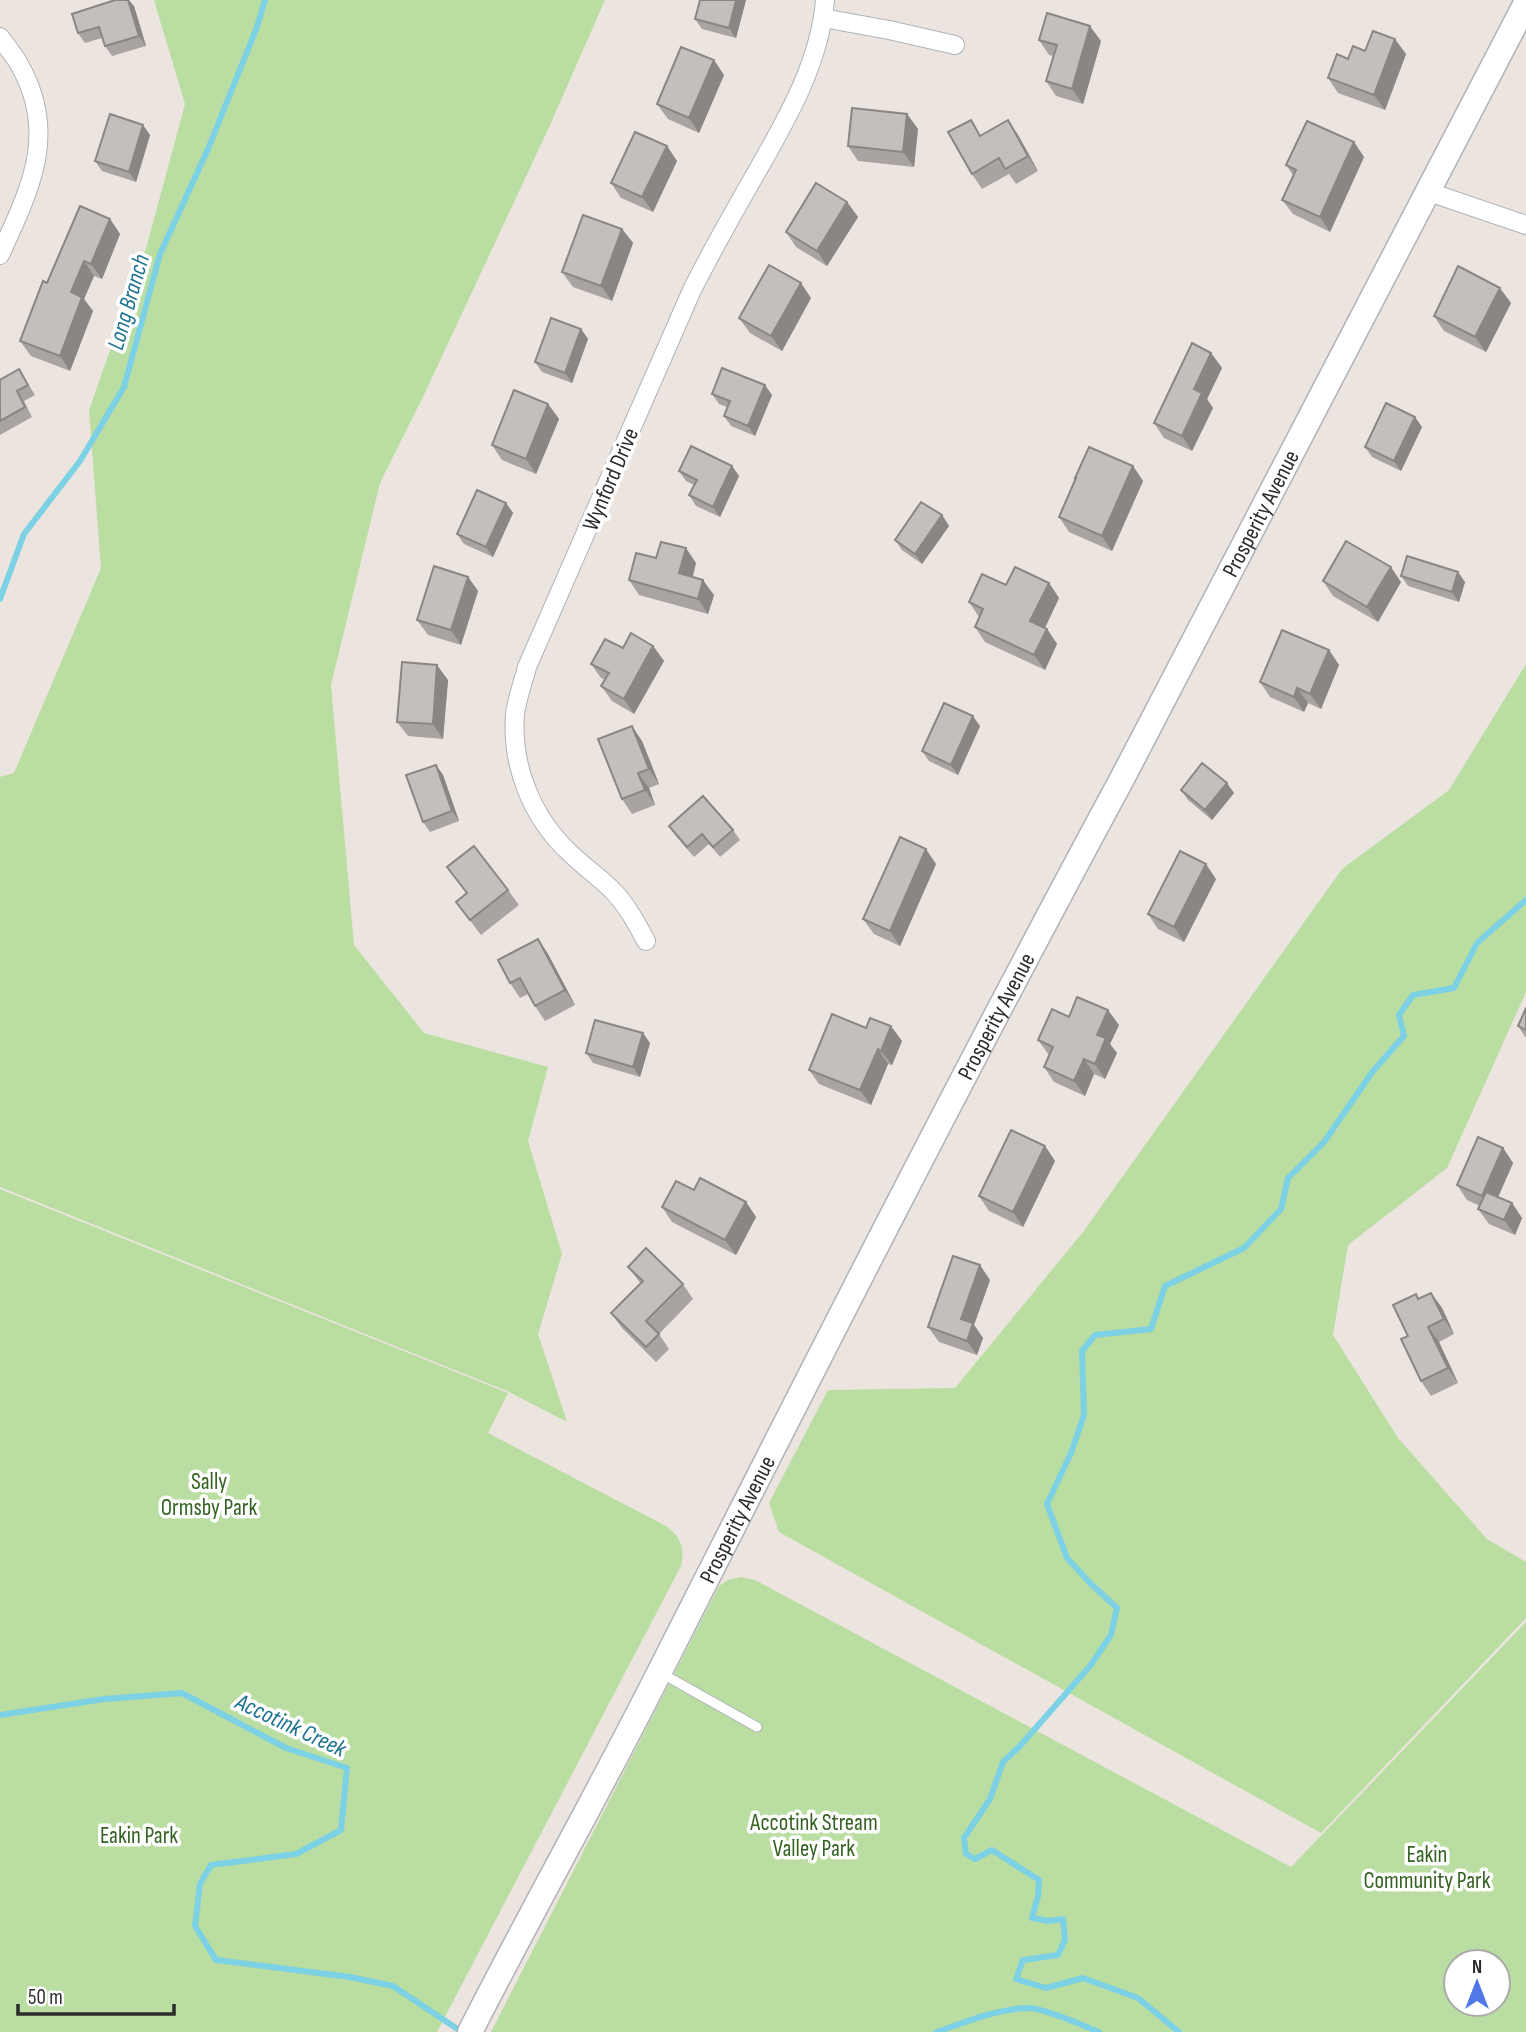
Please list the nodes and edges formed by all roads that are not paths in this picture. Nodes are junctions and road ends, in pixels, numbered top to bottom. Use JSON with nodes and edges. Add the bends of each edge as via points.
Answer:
{"nodes":[{"id":1,"x":1526,"y":3,"type":"edge"},
{"id":2,"x":824,"y":9,"type":"edge"},
{"id":3,"x":0,"y":37,"type":"edge"},
{"id":4,"x":955,"y":45,"type":"dead end"},
{"id":5,"x":1429,"y":192,"type":"junction"},
{"id":6,"x":1526,"y":225,"type":"edge"},
{"id":7,"x":0,"y":255,"type":"edge"},
{"id":8,"x":646,"y":941,"type":"dead end"},
{"id":9,"x":660,"y":1672,"type":"junction"},
{"id":10,"x":757,"y":1727,"type":"dead end"},
{"id":11,"x":470,"y":2032,"type":"edge"}],
"edges":[{"from":1,"to":5,"type":"main road","name":"Prosperity Avenue"},
{"from":2,"to":4,"type":"street"},
{"from":2,"to":8,"type":"street","name":"Wynford Drive","via":[[810,68],[794,104],[692,290],[517,699],[515,746],[532,803],[569,853],[615,892]]},
{"from":3,"to":7,"type":"street","via":[[31,87],[39,142],[26,198]]},
{"from":5,"to":6,"type":"street"},
{"from":5,"to":9,"type":"main road","name":"Prosperity Avenue","via":[[1059,896]]},
{"from":9,"to":10,"type":"lane"},
{"from":9,"to":11,"type":"main road","name":"Prosperity Avenue"}]}
